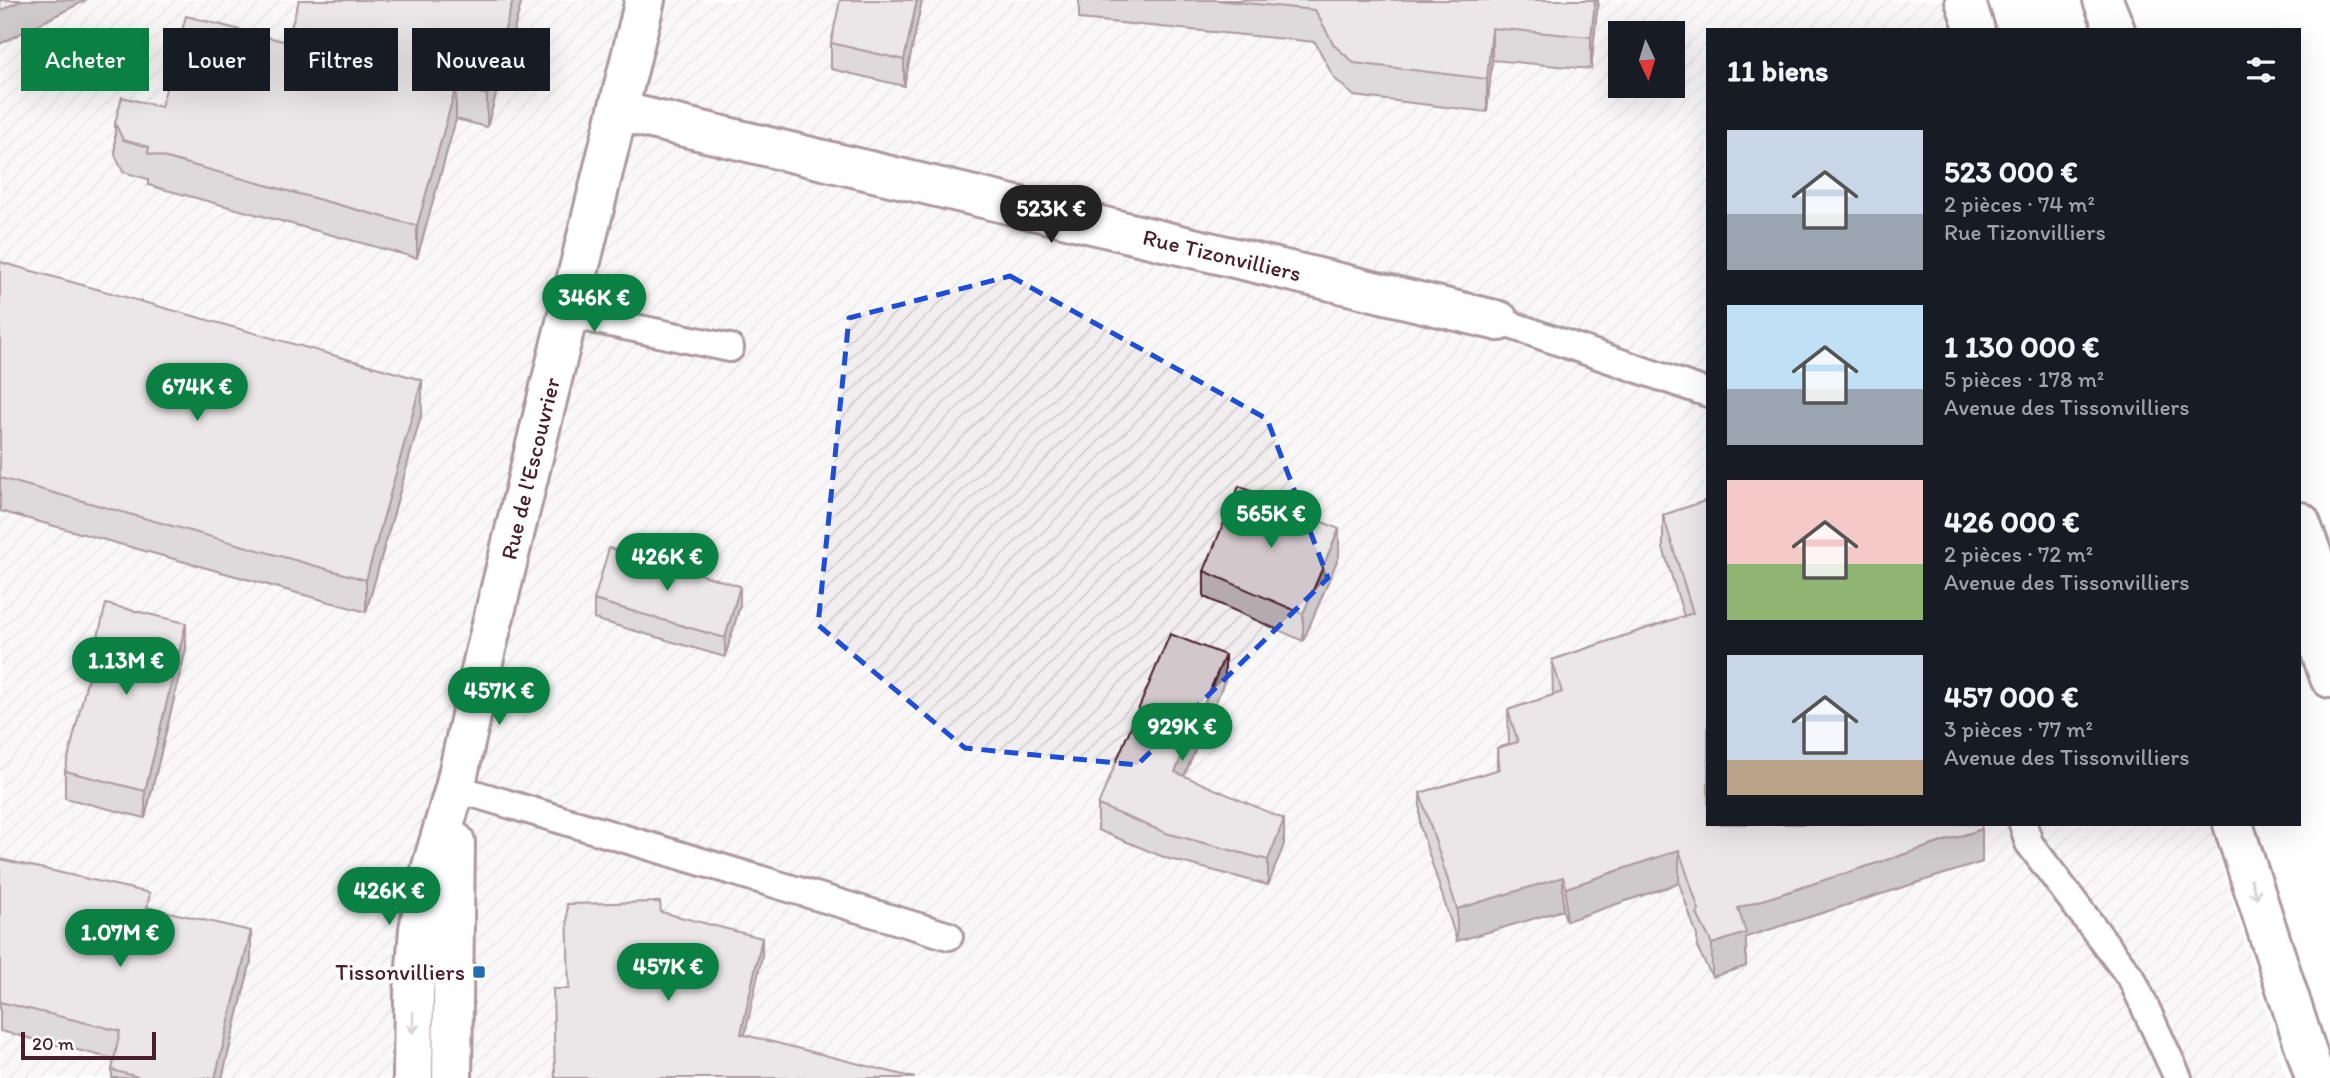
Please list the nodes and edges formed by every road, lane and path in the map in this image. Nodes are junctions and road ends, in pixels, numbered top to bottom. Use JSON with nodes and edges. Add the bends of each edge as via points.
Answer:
{"nodes":[{"id":1,"x":645,"y":0,"type":"edge"},
{"id":2,"x":1965,"y":0,"type":"edge"},
{"id":3,"x":2096,"y":0,"type":"edge"},
{"id":4,"x":2103,"y":0,"type":"edge"},
{"id":5,"x":1974,"y":28,"type":"edge"},
{"id":6,"x":2105,"y":28,"type":"edge"},
{"id":7,"x":2114,"y":28,"type":"edge"},
{"id":8,"x":618,"y":111,"type":"junction"},
{"id":9,"x":568,"y":314,"type":"junction"},
{"id":10,"x":1500,"y":321,"type":"joint"},
{"id":11,"x":730,"y":348,"type":"dead end"},
{"id":12,"x":1706,"y":392,"type":"edge"},
{"id":13,"x":2301,"y":525,"type":"edge"},
{"id":14,"x":2301,"y":593,"type":"edge"},
{"id":15,"x":2330,"y":603,"type":"edge"},
{"id":16,"x":2330,"y":678,"type":"edge"},
{"id":17,"x":455,"y":788,"type":"junction"},
{"id":18,"x":2024,"y":826,"type":"edge"},
{"id":19,"x":2234,"y":826,"type":"edge"},
{"id":20,"x":950,"y":936,"type":"dead end"},
{"id":21,"x":412,"y":1078,"type":"edge"},
{"id":22,"x":452,"y":1078,"type":"edge"},
{"id":23,"x":2178,"y":1078,"type":"edge"},
{"id":24,"x":2315,"y":1078,"type":"edge"}],
"edges":[{"from":1,"to":8,"type":"street","name":"Rue de l'Escouvrier"},
{"from":2,"to":5,"type":"street"},
{"from":3,"to":6,"type":"street"},
{"from":4,"to":7,"type":"street"},
{"from":8,"to":9,"type":"street","name":"Rue de l'Escouvrier"},
{"from":8,"to":10,"type":"street","name":"Rue Tizonvilliers"},
{"from":9,"to":11,"type":"lane"},
{"from":9,"to":17,"type":"street","name":"Rue de l'Escouvrier"},
{"from":10,"to":12,"type":"lane"},
{"from":13,"to":15,"type":"street"},
{"from":14,"to":16,"type":"street"},
{"from":17,"to":20,"type":"lane"},
{"from":17,"to":21,"type":"street","one_way":true,"via":[[419,929]]},
{"from":17,"to":22,"type":"street"},
{"from":18,"to":23,"type":"lane","via":[[2029,843],[2132,979]]},
{"from":19,"to":24,"type":"street","one_way":true}]}
